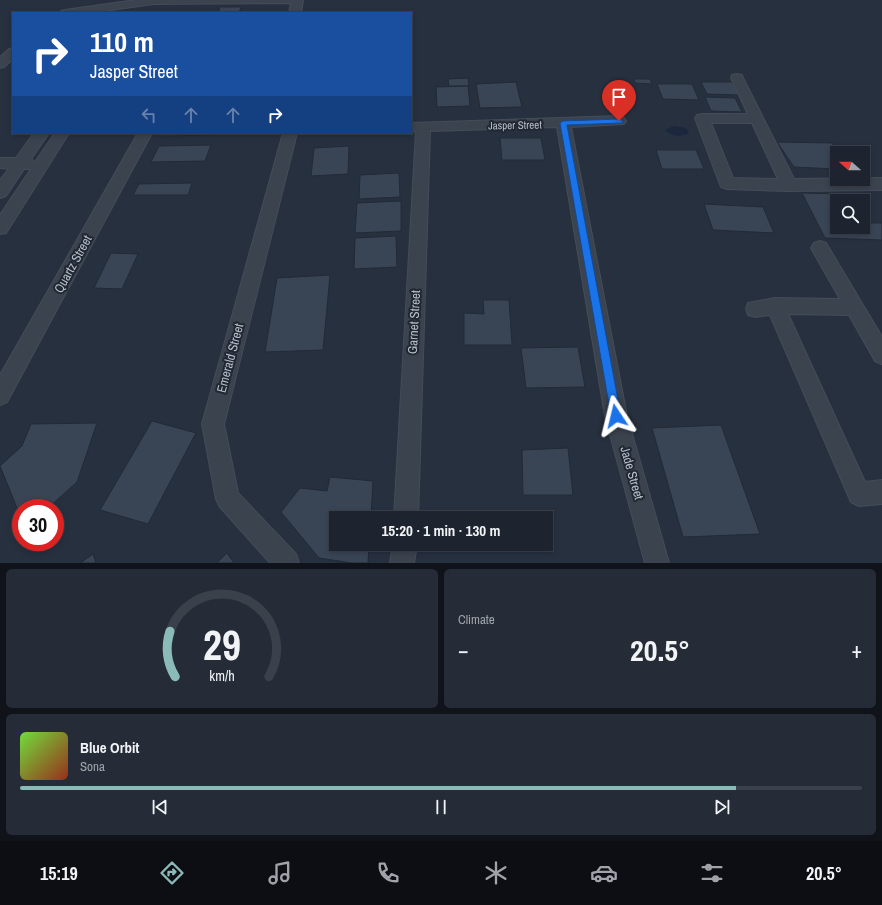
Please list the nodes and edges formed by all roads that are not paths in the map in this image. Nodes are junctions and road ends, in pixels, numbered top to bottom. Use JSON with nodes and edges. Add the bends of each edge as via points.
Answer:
{"nodes":[{"id":1,"x":144,"y":1,"type":"edge"},
{"id":2,"x":124,"y":6,"type":"edge"},
{"id":3,"x":73,"y":12,"type":"edge"},
{"id":4,"x":139,"y":12,"type":"edge"},
{"id":5,"x":295,"y":12,"type":"edge"},
{"id":6,"x":12,"y":53,"type":"edge"},
{"id":7,"x":0,"y":64,"type":"edge"},
{"id":8,"x":738,"y":78,"type":"dead end"},
{"id":9,"x":758,"y":119,"type":"junction"},
{"id":10,"x":619,"y":121,"type":"dead end"},
{"id":11,"x":563,"y":123,"type":"junction"},
{"id":12,"x":417,"y":127,"type":"edge"},
{"id":13,"x":41,"y":134,"type":"edge"},
{"id":14,"x":61,"y":134,"type":"edge"},
{"id":15,"x":144,"y":134,"type":"edge"},
{"id":16,"x":290,"y":134,"type":"edge"},
{"id":17,"x":0,"y":163,"type":"edge"},
{"id":18,"x":20,"y":164,"type":"junction"},
{"id":19,"x":41,"y":164,"type":"junction"},
{"id":20,"x":882,"y":184,"type":"edge"},
{"id":21,"x":790,"y":185,"type":"junction"},
{"id":22,"x":0,"y":192,"type":"edge"},
{"id":23,"x":0,"y":228,"type":"edge"},
{"id":24,"x":820,"y":248,"type":"dead end"},
{"id":25,"x":775,"y":306,"type":"junction"},
{"id":26,"x":854,"y":307,"type":"junction"},
{"id":27,"x":755,"y":309,"type":"dead end"},
{"id":28,"x":882,"y":355,"type":"edge"},
{"id":29,"x":0,"y":395,"type":"edge"},
{"id":30,"x":882,"y":492,"type":"edge"},
{"id":31,"x":406,"y":511,"type":"edge"},
{"id":32,"x":404,"y":551,"type":"edge"},
{"id":33,"x":287,"y":563,"type":"edge"},
{"id":34,"x":402,"y":563,"type":"edge"},
{"id":35,"x":657,"y":563,"type":"edge"}],
"edges":[{"from":1,"to":2,"type":"street"},
{"from":1,"to":4,"type":"street"},
{"from":1,"to":5,"type":"street","via":[[297,0]]},
{"from":2,"to":3,"type":"street"},
{"from":6,"to":7,"type":"street"},
{"from":8,"to":9,"type":"street"},
{"from":9,"to":21,"type":"street"},
{"from":9,"to":21,"type":"street","via":[[702,118],[727,183]]},
{"from":10,"to":11,"type":"street","name":"Jasper Street"},
{"from":11,"to":12,"type":"street","name":"Jasper Street"},
{"from":11,"to":35,"type":"street","name":"Jade Street","via":[[616,416]]},
{"from":12,"to":31,"type":"street","name":"Garnet Street"},
{"from":13,"to":18,"type":"street"},
{"from":14,"to":19,"type":"street"},
{"from":15,"to":29,"type":"street","name":"Quartz Street"},
{"from":16,"to":33,"type":"street","name":"Emerald Street","via":[[212,424],[228,500]]},
{"from":17,"to":18,"type":"street"},
{"from":18,"to":19,"type":"street"},
{"from":18,"to":22,"type":"street"},
{"from":19,"to":23,"type":"street"},
{"from":20,"to":21,"type":"street"},
{"from":24,"to":26,"type":"street"},
{"from":25,"to":26,"type":"street"},
{"from":25,"to":27,"type":"street"},
{"from":25,"to":30,"type":"street","via":[[859,494]]},
{"from":26,"to":28,"type":"street"},
{"from":32,"to":34,"type":"street"}]}
